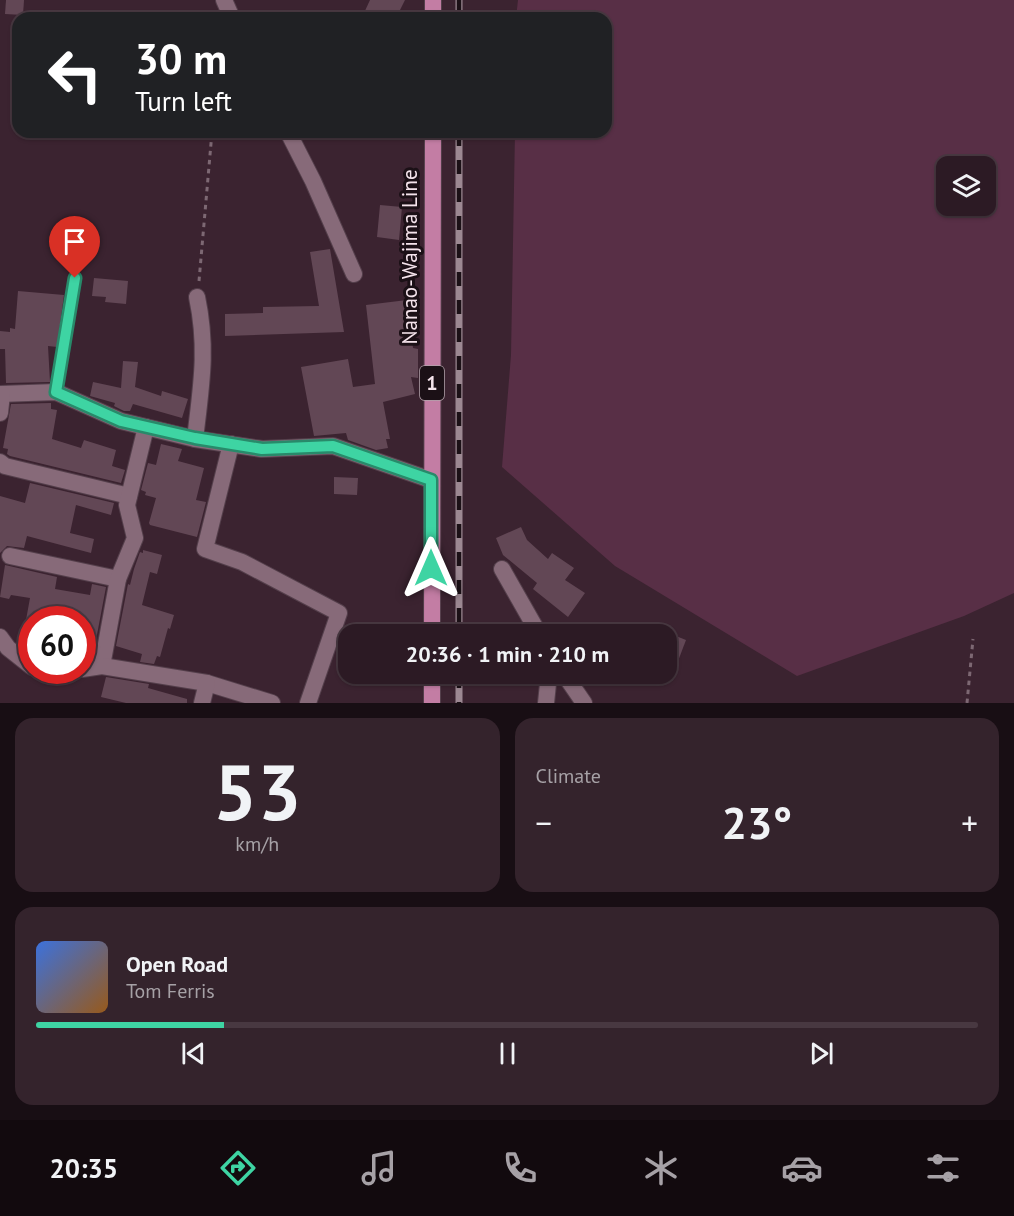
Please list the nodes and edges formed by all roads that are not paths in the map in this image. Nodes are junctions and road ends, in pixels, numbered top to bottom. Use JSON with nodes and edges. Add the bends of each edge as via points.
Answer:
{"nodes":[{"id":1,"x":291,"y":138,"type":"edge"},
{"id":2,"x":433,"y":138,"type":"edge"},
{"id":3,"x":354,"y":274,"type":"dead end"},
{"id":4,"x":75,"y":278,"type":"dead end"},
{"id":5,"x":197,"y":297,"type":"road end"},
{"id":6,"x":56,"y":392,"type":"junction"},
{"id":7,"x":1,"y":394,"type":"edge"},
{"id":8,"x":0,"y":413,"type":"edge"},
{"id":9,"x":146,"y":427,"type":"junction"},
{"id":10,"x":195,"y":438,"type":"junction"},
{"id":11,"x":231,"y":444,"type":"junction"},
{"id":12,"x":2,"y":469,"type":"edge"},
{"id":13,"x":431,"y":480,"type":"junction"},
{"id":14,"x":129,"y":496,"type":"junction"},
{"id":15,"x":9,"y":556,"type":"dead end"},
{"id":16,"x":502,"y":569,"type":"dead end"},
{"id":17,"x":118,"y":579,"type":"junction"},
{"id":18,"x":432,"y":624,"type":"edge"},
{"id":19,"x":533,"y":624,"type":"edge"},
{"id":20,"x":0,"y":637,"type":"edge"},
{"id":21,"x":18,"y":656,"type":"edge"},
{"id":22,"x":102,"y":666,"type":"junction"},
{"id":23,"x":96,"y":667,"type":"edge"},
{"id":24,"x":207,"y":683,"type":"junction"},
{"id":25,"x":432,"y":684,"type":"edge"},
{"id":26,"x":548,"y":684,"type":"edge"},
{"id":27,"x":571,"y":684,"type":"edge"},
{"id":28,"x":202,"y":703,"type":"edge"},
{"id":29,"x":272,"y":703,"type":"edge"},
{"id":30,"x":309,"y":703,"type":"edge"},
{"id":31,"x":432,"y":703,"type":"edge"},
{"id":32,"x":546,"y":703,"type":"edge"},
{"id":33,"x":584,"y":703,"type":"edge"}],
"edges":[{"from":1,"to":3,"type":"street"},
{"from":2,"to":13,"type":"main road","name":"Nanao-Wajima Line","number":"1"},
{"from":4,"to":6,"type":"lane"},
{"from":5,"to":10,"type":"street","via":[[203,325],[204,365]]},
{"from":6,"to":7,"type":"street"},
{"from":6,"to":9,"type":"street","via":[[121,421]]},
{"from":7,"to":8,"type":"street"},
{"from":9,"to":10,"type":"street"},
{"from":9,"to":14,"type":"street"},
{"from":10,"to":11,"type":"street"},
{"from":11,"to":13,"type":"street","via":[[262,449],[333,446]]},
{"from":11,"to":30,"type":"street","via":[[205,549],[242,562],[339,613]]},
{"from":12,"to":14,"type":"street"},
{"from":13,"to":18,"type":"main road","name":"Nanao-Wajima Line","number":"1"},
{"from":14,"to":17,"type":"street","via":[[127,506],[135,538]]},
{"from":15,"to":17,"type":"street"},
{"from":16,"to":19,"type":"street"},
{"from":17,"to":22,"type":"street"},
{"from":20,"to":21,"type":"street"},
{"from":22,"to":23,"type":"street"},
{"from":22,"to":24,"type":"street"},
{"from":24,"to":28,"type":"street"},
{"from":24,"to":29,"type":"street"},
{"from":25,"to":31,"type":"main road"},
{"from":26,"to":32,"type":"street"},
{"from":27,"to":33,"type":"street"}]}
